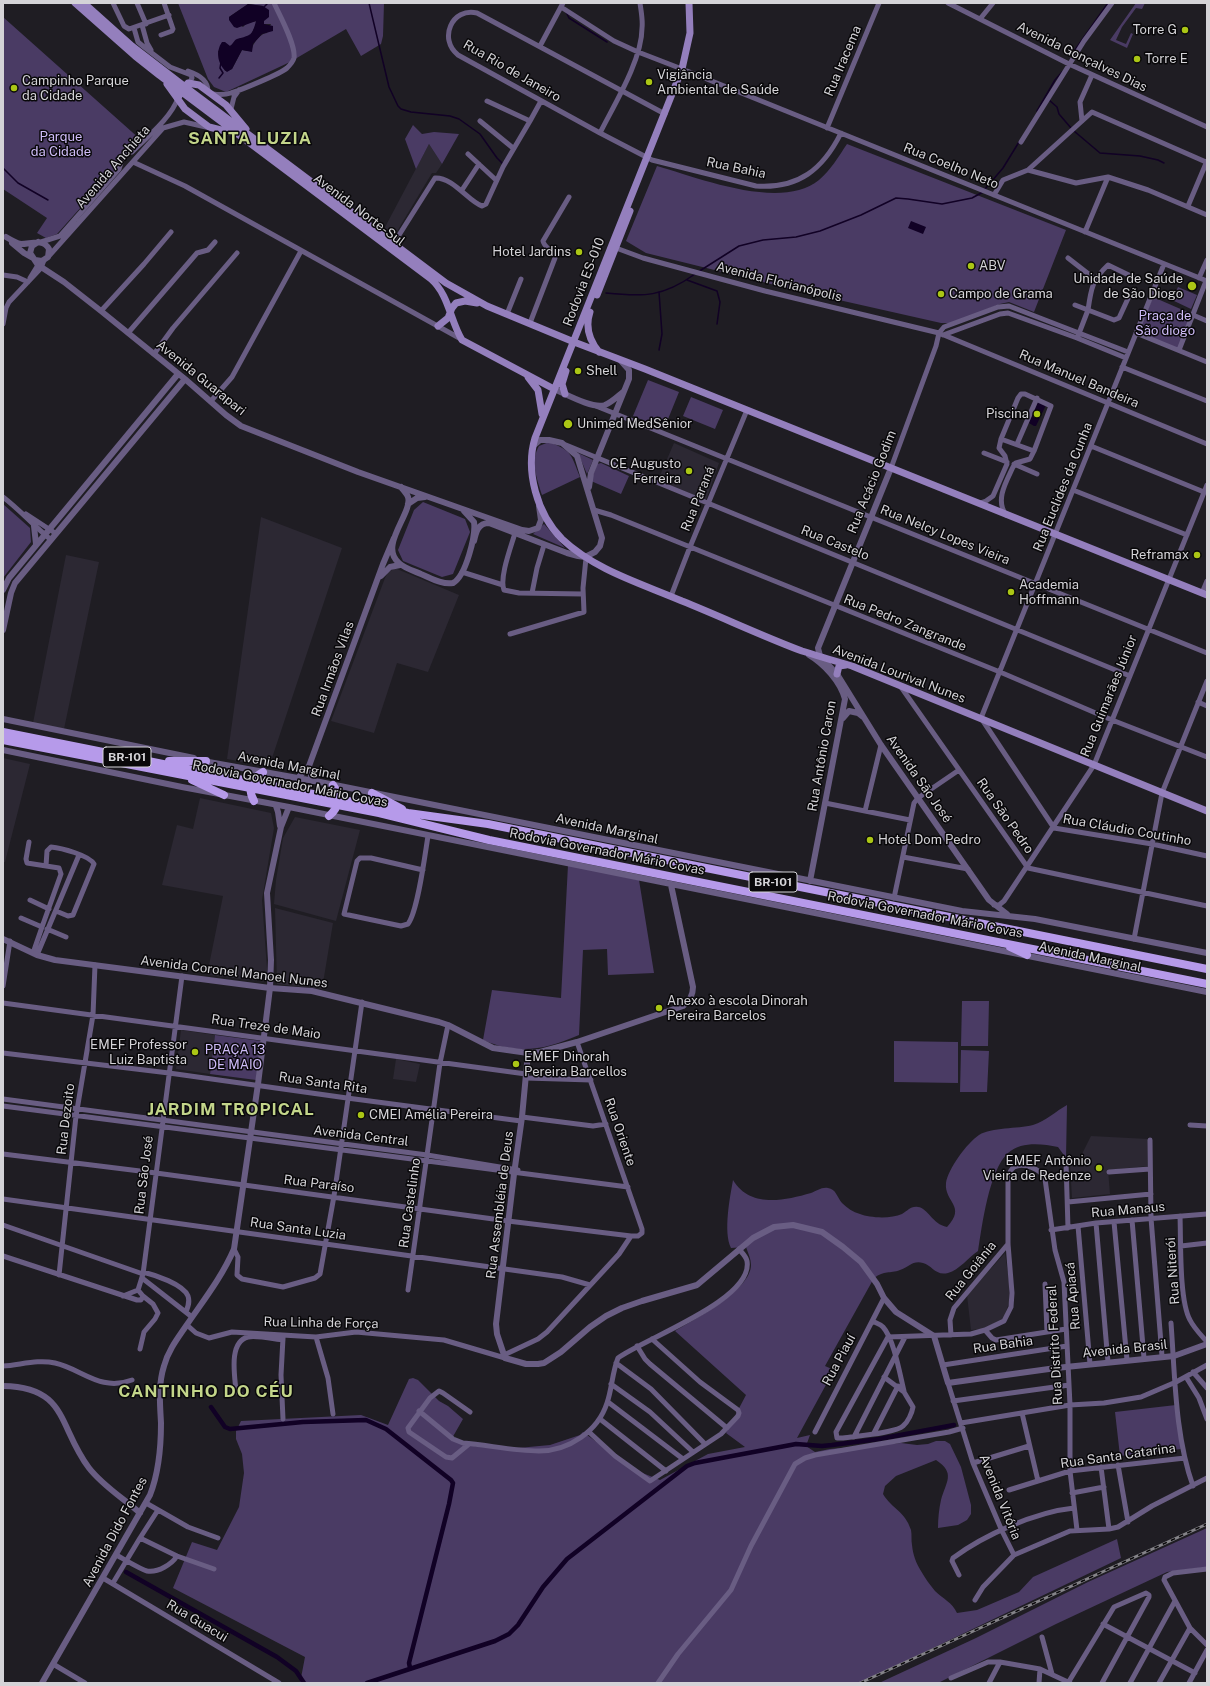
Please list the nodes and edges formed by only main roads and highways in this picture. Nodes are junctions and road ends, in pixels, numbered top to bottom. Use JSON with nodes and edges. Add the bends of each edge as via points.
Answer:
{"nodes":[{"id":1,"x":75,"y":3,"type":"edge"},
{"id":2,"x":84,"y":3,"type":"edge"},
{"id":3,"x":689,"y":3,"type":"edge"},
{"id":4,"x":694,"y":3,"type":"edge"},
{"id":5,"x":153,"y":54,"type":"road end"},
{"id":6,"x":154,"y":64,"type":"junction"},
{"id":7,"x":684,"y":70,"type":"junction"},
{"id":8,"x":161,"y":72,"type":"junction"},
{"id":9,"x":185,"y":86,"type":"junction"},
{"id":10,"x":178,"y":98,"type":"junction"},
{"id":11,"x":231,"y":109,"type":"junction"},
{"id":12,"x":228,"y":123,"type":"junction"},
{"id":13,"x":218,"y":130,"type":"junction"},
{"id":14,"x":239,"y":134,"type":"junction"},
{"id":15,"x":251,"y":136,"type":"junction"},
{"id":16,"x":650,"y":159,"type":"junction"},
{"id":17,"x":487,"y":306,"type":"junction"},
{"id":18,"x":450,"y":311,"type":"junction"},
{"id":19,"x":438,"y":326,"type":"road end"},
{"id":20,"x":574,"y":342,"type":"junction"},
{"id":21,"x":570,"y":352,"type":"junction"},
{"id":22,"x":599,"y":352,"type":"junction"},
{"id":23,"x":524,"y":372,"type":"junction"},
{"id":24,"x":554,"y":389,"type":"junction"},
{"id":25,"x":565,"y":394,"type":"road end"},
{"id":26,"x":542,"y":417,"type":"junction"},
{"id":27,"x":586,"y":557,"type":"joint"},
{"id":28,"x":1205,"y":594,"type":"edge"},
{"id":29,"x":852,"y":666,"type":"junction"},
{"id":30,"x":836,"y":674,"type":"road end"},
{"id":31,"x":3,"y":732,"type":"edge"},
{"id":32,"x":3,"y":740,"type":"edge"},
{"id":33,"x":146,"y":761,"type":"junction"},
{"id":34,"x":206,"y":761,"type":"road end"},
{"id":35,"x":263,"y":772,"type":"road end"},
{"id":36,"x":181,"y":774,"type":"junction"},
{"id":37,"x":251,"y":784,"type":"junction"},
{"id":38,"x":333,"y":785,"type":"road end"},
{"id":39,"x":372,"y":793,"type":"road end"},
{"id":40,"x":224,"y":795,"type":"road end"},
{"id":41,"x":254,"y":801,"type":"road end"},
{"id":42,"x":338,"y":802,"type":"junction"},
{"id":43,"x":1207,"y":810,"type":"edge"},
{"id":44,"x":408,"y":813,"type":"junction"},
{"id":45,"x":329,"y":816,"type":"road end"},
{"id":46,"x":998,"y":942,"type":"junction"},
{"id":47,"x":1026,"y":955,"type":"road end"},
{"id":48,"x":1207,"y":969,"type":"edge"},
{"id":49,"x":1207,"y":984,"type":"edge"}],
"edges":[{"from":1,"to":8,"type":"main road","name":"Avenida Norte-Sul","via":[[135,56]]},
{"from":2,"to":6,"type":"main road","name":"Avenida Norte-Sul","via":[[135,44]]},
{"from":3,"to":7,"type":"main road","name":"Rodovia ES-010","via":[[690,33]]},
{"from":4,"to":7,"type":"main road","name":"Rodovia ES-010","via":[[694,36]]},
{"from":5,"to":6,"type":"main road"},
{"from":6,"to":8,"type":"main road","name":"Avenida Norte-Sul"},
{"from":7,"to":16,"type":"main road","name":"Rodovia ES-010"},
{"from":7,"to":16,"type":"main road","name":"Rodovia ES-010","via":[[665,114]]},
{"from":8,"to":9,"type":"main road","name":"Avenida Norte-Sul"},
{"from":8,"to":9,"type":"main road"},
{"from":8,"to":10,"type":"main road"},
{"from":9,"to":10,"type":"main road"},
{"from":9,"to":11,"type":"main road","via":[[210,92]]},
{"from":9,"to":12,"type":"main road","name":"Avenida Norte-Sul"},
{"from":10,"to":13,"type":"main road","via":[[185,109],[209,127]]},
{"from":11,"to":12,"type":"main road","via":[[232,116]]},
{"from":11,"to":15,"type":"main road"},
{"from":12,"to":13,"type":"main road"},
{"from":12,"to":14,"type":"main road","name":"Avenida Norte-Sul"},
{"from":12,"to":15,"type":"main road","name":"Avenida Norte-Sul"},
{"from":13,"to":14,"type":"main road"},
{"from":14,"to":18,"type":"main road","name":"Avenida Norte-Sul","via":[[431,279],[441,291]]},
{"from":15,"to":17,"type":"main road","name":"Avenida Norte-Sul","via":[[446,283]]},
{"from":16,"to":20,"type":"main road","name":"Rodovia ES-010","via":[[600,272]]},
{"from":16,"to":22,"type":"main road","name":"Rodovia ES-010","via":[[588,319],[591,340]]},
{"from":17,"to":18,"type":"main road","via":[[462,301],[456,303]]},
{"from":17,"to":20,"type":"main road","name":"Avenida Norte-Sul"},
{"from":18,"to":19,"type":"main road","via":[[448,318]]},
{"from":18,"to":23,"type":"main road","name":"Avenida Norte-Sul","via":[[462,340]]},
{"from":20,"to":21,"type":"main road","name":"Rodovia ES-010"},
{"from":20,"to":22,"type":"main road"},
{"from":21,"to":24,"type":"main road","name":"Rodovia ES-010"},
{"from":21,"to":25,"type":"main road","via":[[571,358],[562,384]]},
{"from":22,"to":28,"type":"main road","via":[[891,468],[1054,537]]},
{"from":23,"to":24,"type":"main road"},
{"from":23,"to":26,"type":"main road","via":[[538,390]]},
{"from":24,"to":26,"type":"main road","name":"Rodovia ES-010"},
{"from":26,"to":27,"type":"main road","name":"Rodovia ES-010","via":[[532,447],[533,479],[539,503],[547,520],[561,538]]},
{"from":27,"to":29,"type":"main road","name":"Avenida Lourival Nunes","via":[[597,566],[802,651]]},
{"from":29,"to":30,"type":"main road","via":[[840,666]]},
{"from":29,"to":43,"type":"main road","name":"Avenida Lourival Nunes"},
{"from":31,"to":33,"type":"main road","name":"Rodovia Governador Mário Covas","number":"BR-101"},
{"from":32,"to":36,"type":"main road","name":"Rodovia Governador Mário Covas","number":"BR-101"},
{"from":33,"to":34,"type":"main road"},
{"from":33,"to":37,"type":"main road","name":"Rodovia Governador Mário Covas","number":"BR-101"},
{"from":35,"to":37,"type":"main road","via":[[256,776]]},
{"from":36,"to":37,"type":"main road","name":"Rodovia Governador Mário Covas","number":"BR-101"},
{"from":36,"to":40,"type":"main road"},
{"from":37,"to":41,"type":"main road","via":[[250,793]]},
{"from":37,"to":42,"type":"main road","name":"Rodovia Governador Mário Covas","number":"BR-101"},
{"from":38,"to":42,"type":"main road","via":[[337,790]]},
{"from":39,"to":44,"type":"main road"},
{"from":42,"to":44,"type":"main road","name":"Rodovia Governador Mário Covas","number":"BR-101"},
{"from":42,"to":45,"type":"main road"},
{"from":42,"to":46,"type":"main road","name":"Rodovia Governador Mário Covas","number":"BR-101","via":[[497,842]]},
{"from":44,"to":48,"type":"main road","name":"Rodovia Governador Mário Covas","number":"BR-101","via":[[488,824]]},
{"from":46,"to":47,"type":"main road"},
{"from":46,"to":49,"type":"main road","name":"Rodovia Governador Mário Covas","number":"BR-101"}]}
